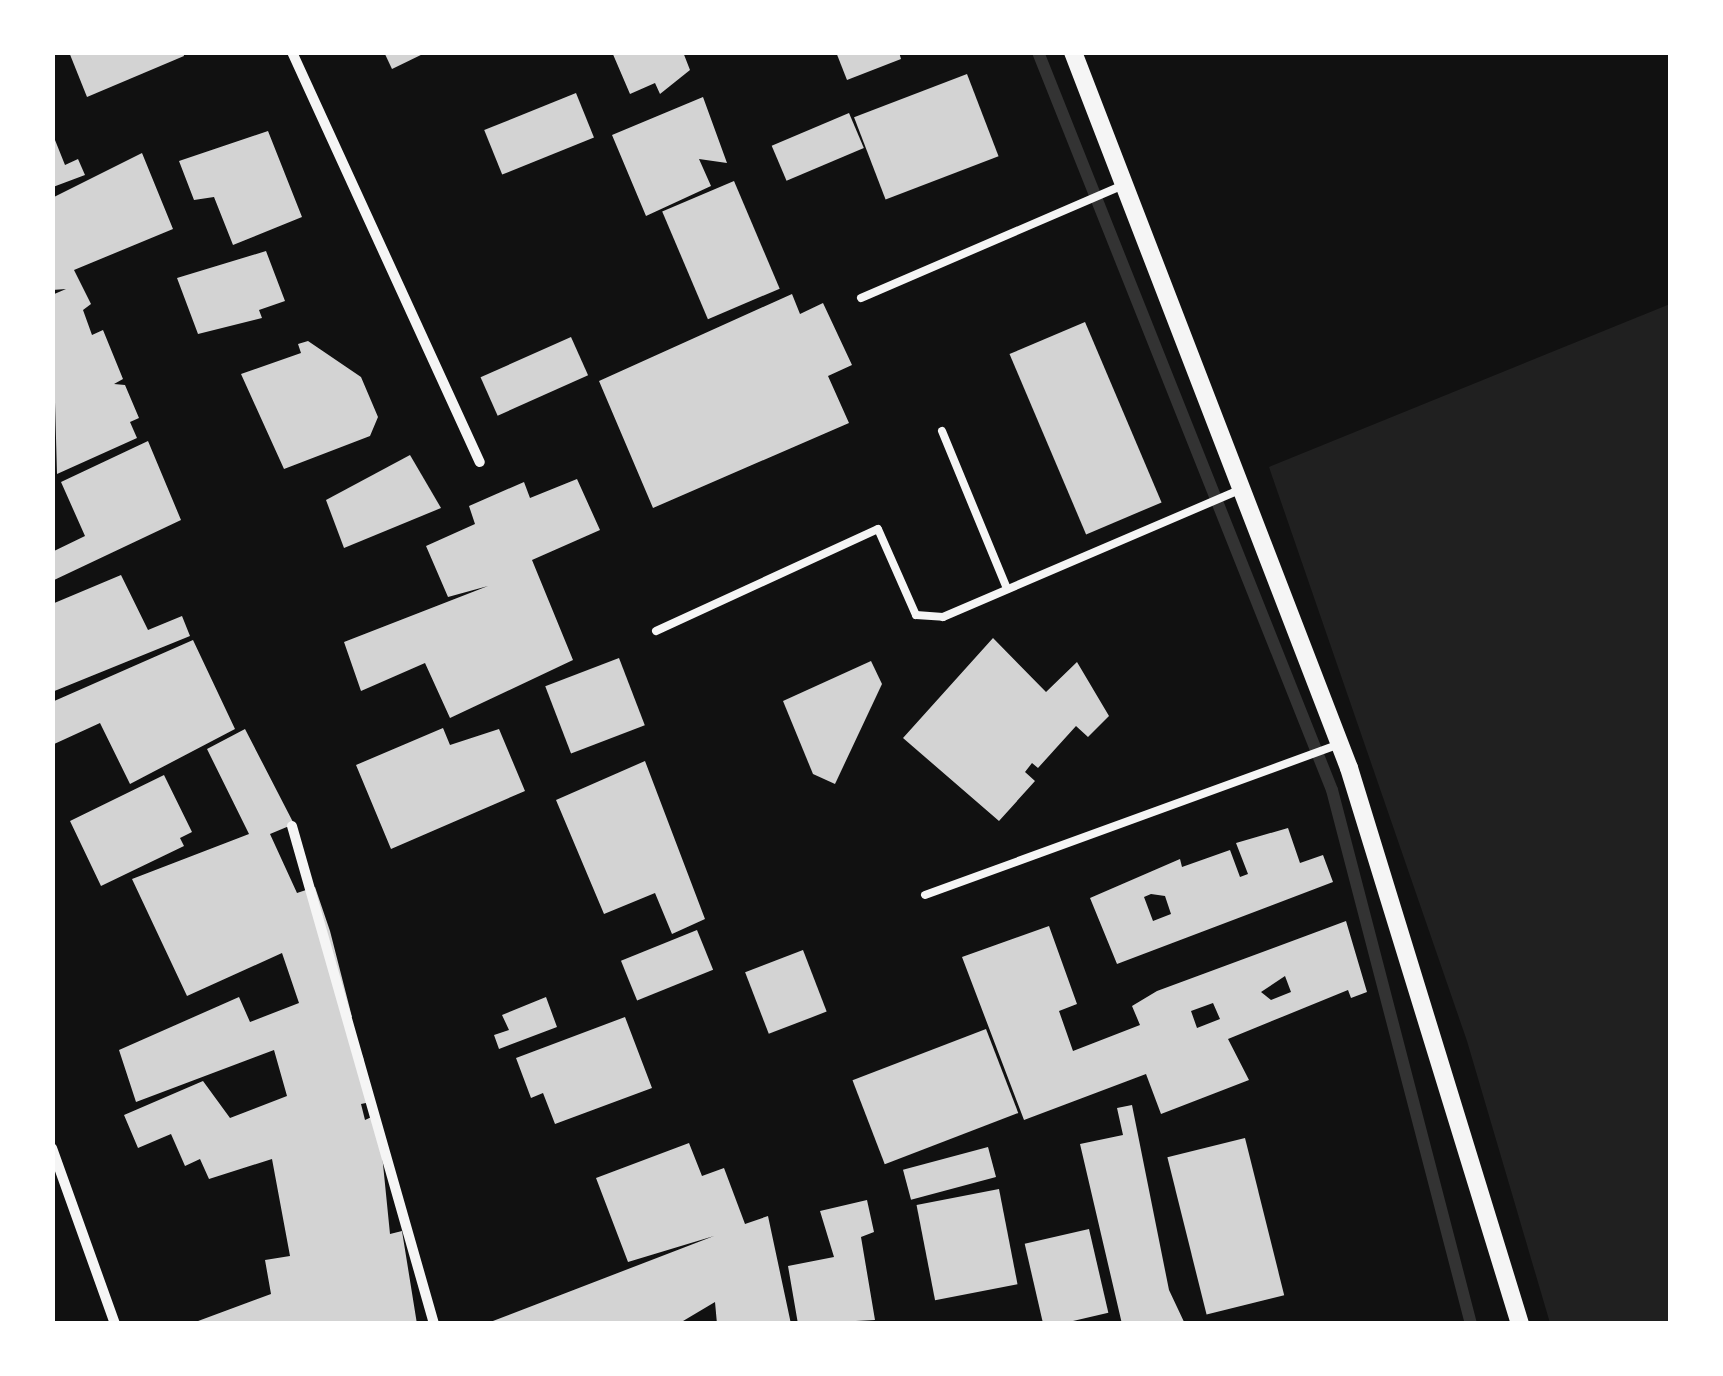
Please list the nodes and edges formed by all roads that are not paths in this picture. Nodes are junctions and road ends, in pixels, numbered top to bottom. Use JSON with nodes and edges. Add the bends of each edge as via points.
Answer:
{"nodes":[{"id":1,"x":292,"y":52,"type":"edge"},
{"id":2,"x":1074,"y":52,"type":"edge"},
{"id":3,"x":1126,"y":184,"type":"junction"},
{"id":4,"x":861,"y":298,"type":"dead end"},
{"id":5,"x":942,"y":431,"type":"dead end"},
{"id":6,"x":480,"y":462,"type":"dead end"},
{"id":7,"x":1244,"y":488,"type":"junction"},
{"id":8,"x":1007,"y":589,"type":"junction"},
{"id":9,"x":656,"y":631,"type":"dead end"},
{"id":10,"x":1340,"y":744,"type":"junction"},
{"id":11,"x":292,"y":826,"type":"dead end"},
{"id":12,"x":925,"y":894,"type":"dead end"},
{"id":13,"x":52,"y":1148,"type":"edge"},
{"id":14,"x":115,"y":1324,"type":"edge"},
{"id":15,"x":434,"y":1324,"type":"edge"},
{"id":16,"x":1520,"y":1324,"type":"edge"}],
"edges":[{"from":1,"to":6,"type":"street"},
{"from":2,"to":3,"type":"street"},
{"from":3,"to":4,"type":"lane"},
{"from":3,"to":7,"type":"street"},
{"from":5,"to":8,"type":"lane"},
{"from":7,"to":8,"type":"lane"},
{"from":7,"to":10,"type":"street"},
{"from":8,"to":9,"type":"lane","via":[[944,617],[916,615],[878,530]]},
{"from":10,"to":12,"type":"lane"},
{"from":10,"to":16,"type":"street","via":[[1429,1006]]},
{"from":11,"to":15,"type":"street"},
{"from":13,"to":14,"type":"street"}]}
